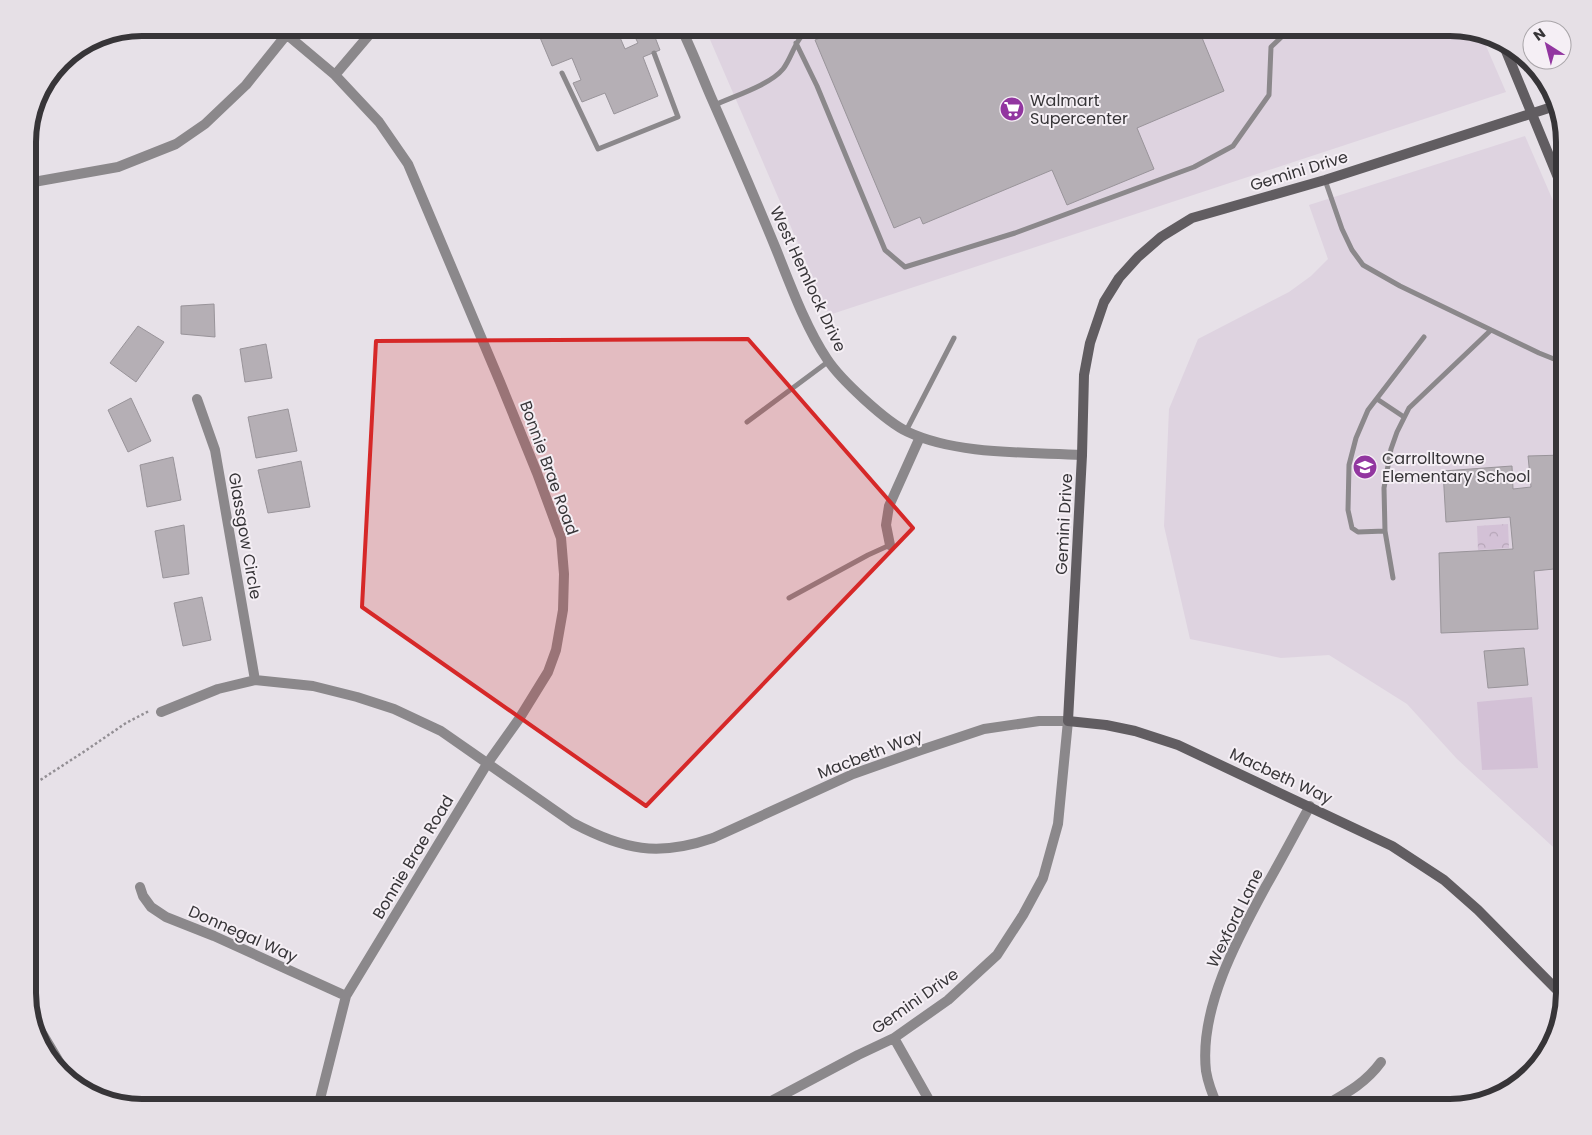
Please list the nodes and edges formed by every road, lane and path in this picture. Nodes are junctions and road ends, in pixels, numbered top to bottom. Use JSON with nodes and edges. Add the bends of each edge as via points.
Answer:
{"nodes":[{"id":1,"x":280,"y":36,"type":"edge"},
{"id":2,"x":289,"y":36,"type":"edge"},
{"id":3,"x":368,"y":36,"type":"edge"},
{"id":4,"x":685,"y":36,"type":"edge"},
{"id":5,"x":802,"y":36,"type":"edge"},
{"id":6,"x":1283,"y":36,"type":"edge"},
{"id":7,"x":796,"y":42,"type":"junction"},
{"id":8,"x":654,"y":53,"type":"dead end"},
{"id":9,"x":1507,"y":53,"type":"edge"},
{"id":10,"x":562,"y":73,"type":"dead end"},
{"id":11,"x":335,"y":75,"type":"junction"},
{"id":12,"x":715,"y":105,"type":"junction"},
{"id":13,"x":1551,"y":111,"type":"edge"},
{"id":14,"x":1532,"y":113,"type":"junction"},
{"id":15,"x":1556,"y":172,"type":"edge"},
{"id":16,"x":1324,"y":180,"type":"junction"},
{"id":17,"x":36,"y":182,"type":"edge"},
{"id":18,"x":1491,"y":330,"type":"junction"},
{"id":19,"x":1424,"y":337,"type":"dead end"},
{"id":20,"x":954,"y":338,"type":"dead end"},
{"id":21,"x":1556,"y":360,"type":"edge"},
{"id":22,"x":829,"y":361,"type":"junction"},
{"id":23,"x":197,"y":399,"type":"dead end"},
{"id":24,"x":1377,"y":399,"type":"junction"},
{"id":25,"x":1404,"y":417,"type":"junction"},
{"id":26,"x":746,"y":422,"type":"dead end"},
{"id":27,"x":906,"y":431,"type":"junction"},
{"id":28,"x":920,"y":437,"type":"junction"},
{"id":29,"x":1082,"y":455,"type":"junction"},
{"id":30,"x":1385,"y":531,"type":"junction"},
{"id":31,"x":890,"y":545,"type":"joint"},
{"id":32,"x":1393,"y":578,"type":"dead end"},
{"id":33,"x":789,"y":598,"type":"dead end"},
{"id":34,"x":255,"y":680,"type":"junction"},
{"id":35,"x":160,"y":712,"type":"joint"},
{"id":36,"x":1068,"y":721,"type":"junction"},
{"id":37,"x":487,"y":764,"type":"junction"},
{"id":38,"x":36,"y":783,"type":"edge"},
{"id":39,"x":1310,"y":806,"type":"junction"},
{"id":40,"x":140,"y":887,"type":"dead end"},
{"id":41,"x":1556,"y":988,"type":"edge"},
{"id":42,"x":346,"y":996,"type":"junction"},
{"id":43,"x":894,"y":1038,"type":"junction"},
{"id":44,"x":1381,"y":1062,"type":"dead end"},
{"id":45,"x":320,"y":1099,"type":"edge"},
{"id":46,"x":776,"y":1099,"type":"edge"},
{"id":47,"x":928,"y":1099,"type":"edge"},
{"id":48,"x":1215,"y":1099,"type":"edge"},
{"id":49,"x":1337,"y":1099,"type":"edge"}],
"edges":[{"from":1,"to":17,"type":"street","via":[[246,85],[205,124],[176,144],[118,167]]},
{"from":2,"to":11,"type":"street","name":"Bonnie Brae Road"},
{"from":3,"to":11,"type":"street"},
{"from":4,"to":12,"type":"street","name":"West Hemlock Drive"},
{"from":5,"to":7,"type":"lane"},
{"from":6,"to":7,"type":"lane","via":[[1271,47],[1269,95],[1233,146],[1194,167],[1014,233],[905,267],[885,250]]},
{"from":7,"to":12,"type":"lane","via":[[784,68],[773,78]]},
{"from":8,"to":10,"type":"lane","via":[[678,117],[598,149]]},
{"from":9,"to":14,"type":"street"},
{"from":11,"to":37,"type":"street","name":"Bonnie Brae Road","via":[[379,122],[408,164],[500,382],[561,538],[563,610],[553,661],[519,719]]},
{"from":12,"to":22,"type":"street","name":"West Hemlock Drive","via":[[792,289]]},
{"from":13,"to":14,"type":"street","name":"Gemini Drive"},
{"from":14,"to":15,"type":"street"},
{"from":14,"to":16,"type":"street","name":"Gemini Drive"},
{"from":16,"to":18,"type":"lane","via":[[1342,229],[1363,264],[1400,286]]},
{"from":16,"to":29,"type":"street","name":"Gemini Drive","via":[[1192,218],[1161,237],[1125,271],[1104,302],[1090,343],[1084,375]]},
{"from":18,"to":21,"type":"lane"},
{"from":18,"to":25,"type":"lane","via":[[1408,408]]},
{"from":19,"to":24,"type":"lane"},
{"from":20,"to":27,"type":"lane"},
{"from":22,"to":26,"type":"lane"},
{"from":22,"to":27,"type":"street","name":"West Hemlock Drive","via":[[869,403]]},
{"from":23,"to":34,"type":"street","name":"Glassgow Circle","via":[[215,450]]},
{"from":24,"to":25,"type":"lane"},
{"from":24,"to":30,"type":"lane","via":[[1368,410],[1356,438],[1349,465],[1348,510],[1352,528],[1358,532]]},
{"from":25,"to":30,"type":"lane","via":[[1391,449],[1384,488]]},
{"from":27,"to":28,"type":"street","name":"West Hemlock Drive"},
{"from":28,"to":29,"type":"street","name":"West Hemlock Drive","via":[[993,451]]},
{"from":28,"to":31,"type":"street","via":[[889,506],[886,525]]},
{"from":29,"to":36,"type":"street","name":"Gemini Drive"},
{"from":30,"to":32,"type":"lane"},
{"from":31,"to":33,"type":"lane"},
{"from":34,"to":35,"type":"street","name":"Macbeth Way","via":[[218,689]]},
{"from":34,"to":37,"type":"street","name":"Macbeth Way","via":[[313,686],[394,709],[441,731]]},
{"from":35,"to":38,"type":"path","via":[[149,711],[126,723]]},
{"from":36,"to":37,"type":"street","name":"Macbeth Way","via":[[1039,721],[984,729],[853,774],[713,838],[691,845],[656,849],[629,846],[595,835]]},
{"from":36,"to":39,"type":"street","name":"Macbeth Way","via":[[1125,729],[1178,745]]},
{"from":36,"to":43,"type":"street","name":"Gemini Drive","via":[[1058,824],[1042,878],[1023,915],[997,955],[948,1000]]},
{"from":37,"to":42,"type":"street","name":"Bonnie Brae Road"},
{"from":39,"to":41,"type":"street","name":"Macbeth Way","via":[[1392,846],[1444,880]]},
{"from":39,"to":48,"type":"street","name":"Wexford Lane","via":[[1240,934],[1216,994],[1206,1041],[1206,1072]]},
{"from":40,"to":42,"type":"street","name":"Donnegal Way","via":[[151,907],[166,917]]},
{"from":42,"to":45,"type":"street","name":"Bonnie Brae Road"},
{"from":43,"to":46,"type":"street","name":"Gemini Drive"},
{"from":43,"to":47,"type":"street"},
{"from":44,"to":49,"type":"street","via":[[1363,1083]]}]}
